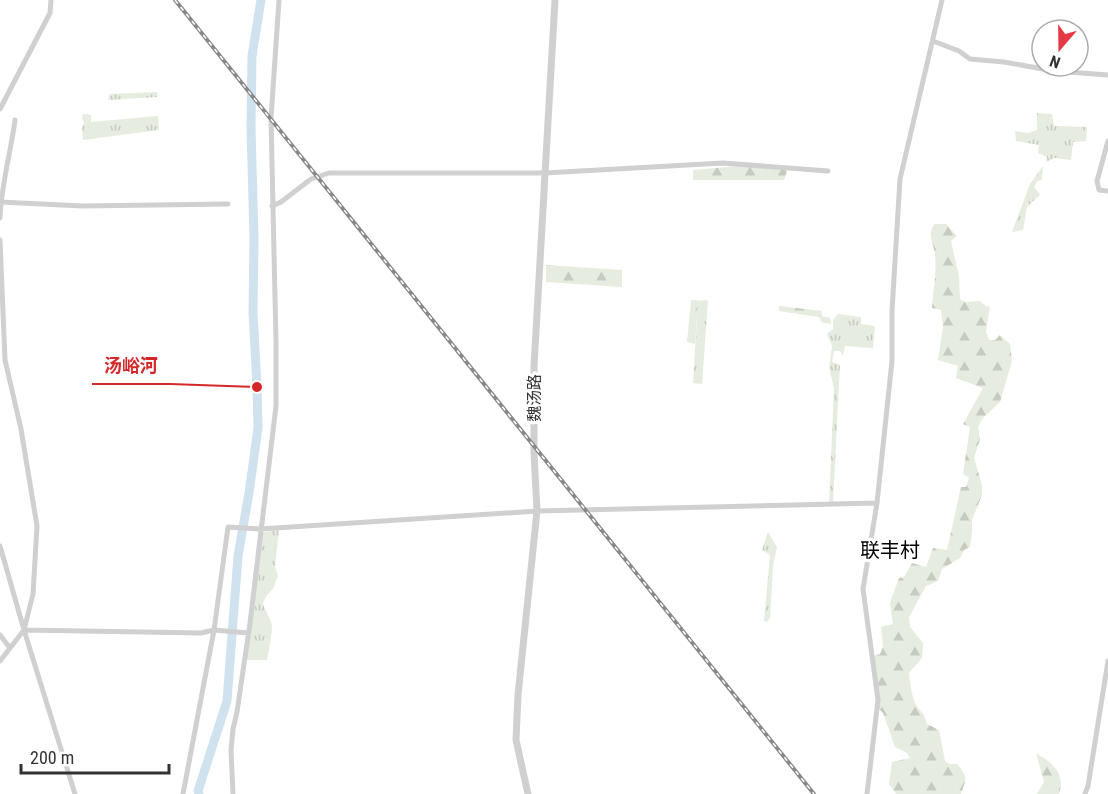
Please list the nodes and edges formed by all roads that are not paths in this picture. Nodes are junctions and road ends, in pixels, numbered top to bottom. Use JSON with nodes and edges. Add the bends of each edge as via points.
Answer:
{"nodes":[{"id":1,"x":51,"y":0,"type":"edge"},
{"id":2,"x":279,"y":0,"type":"edge"},
{"id":3,"x":555,"y":0,"type":"edge"},
{"id":4,"x":942,"y":0,"type":"edge"},
{"id":5,"x":933,"y":41,"type":"junction"},
{"id":6,"x":1108,"y":75,"type":"edge"},
{"id":7,"x":0,"y":109,"type":"edge"},
{"id":8,"x":15,"y":120,"type":"dead end"},
{"id":9,"x":1108,"y":141,"type":"edge"},
{"id":10,"x":828,"y":171,"type":"dead end"},
{"id":11,"x":545,"y":173,"type":"junction"},
{"id":12,"x":1108,"y":191,"type":"edge"},
{"id":13,"x":0,"y":202,"type":"edge"},
{"id":14,"x":228,"y":204,"type":"dead end"},
{"id":15,"x":272,"y":206,"type":"junction"},
{"id":16,"x":0,"y":218,"type":"edge"},
{"id":17,"x":0,"y":240,"type":"edge"},
{"id":18,"x":877,"y":502,"type":"junction"},
{"id":19,"x":537,"y":511,"type":"junction"},
{"id":20,"x":257,"y":529,"type":"junction"},
{"id":21,"x":0,"y":546,"type":"edge"},
{"id":22,"x":24,"y":630,"type":"junction"},
{"id":23,"x":214,"y":630,"type":"junction"},
{"id":24,"x":248,"y":633,"type":"junction"},
{"id":25,"x":0,"y":635,"type":"edge"},
{"id":26,"x":10,"y":648,"type":"junction"},
{"id":27,"x":0,"y":661,"type":"edge"},
{"id":28,"x":1108,"y":661,"type":"edge"},
{"id":29,"x":75,"y":794,"type":"edge"},
{"id":30,"x":183,"y":794,"type":"edge"},
{"id":31,"x":233,"y":794,"type":"edge"},
{"id":32,"x":528,"y":794,"type":"edge"},
{"id":33,"x":867,"y":794,"type":"edge"},
{"id":34,"x":1085,"y":794,"type":"edge"}],
"edges":[{"from":1,"to":7,"type":"street","via":[[50,13]]},
{"from":2,"to":15,"type":"street","via":[[271,118]]},
{"from":3,"to":11,"type":"street","name":"魏汤路"},
{"from":4,"to":5,"type":"street"},
{"from":5,"to":6,"type":"street","via":[[970,59]]},
{"from":5,"to":18,"type":"street","via":[[900,180],[892,361]]},
{"from":8,"to":13,"type":"street"},
{"from":9,"to":12,"type":"street","via":[[1096,181],[1099,190]]},
{"from":10,"to":11,"type":"street","via":[[723,164]]},
{"from":11,"to":15,"type":"street","via":[[330,173],[311,179]]},
{"from":11,"to":19,"type":"street","name":"魏汤路","via":[[534,366]]},
{"from":13,"to":14,"type":"street","via":[[83,206]]},
{"from":13,"to":16,"type":"street"},
{"from":15,"to":20,"type":"street","via":[[276,406]]},
{"from":17,"to":22,"type":"street","via":[[5,360],[37,526],[33,594]]},
{"from":18,"to":19,"type":"street"},
{"from":18,"to":33,"type":"street","via":[[863,589],[878,700]]},
{"from":19,"to":20,"type":"street"},
{"from":19,"to":32,"type":"street","name":"魏汤路","via":[[516,740]]},
{"from":20,"to":23,"type":"street","via":[[228,527]]},
{"from":20,"to":24,"type":"street"},
{"from":21,"to":22,"type":"street"},
{"from":22,"to":23,"type":"street"},
{"from":22,"to":26,"type":"street"},
{"from":22,"to":29,"type":"street"},
{"from":23,"to":24,"type":"street"},
{"from":23,"to":30,"type":"street"},
{"from":24,"to":31,"type":"street","via":[[232,729]]},
{"from":25,"to":26,"type":"street"},
{"from":26,"to":27,"type":"street"},
{"from":28,"to":34,"type":"street"}]}
